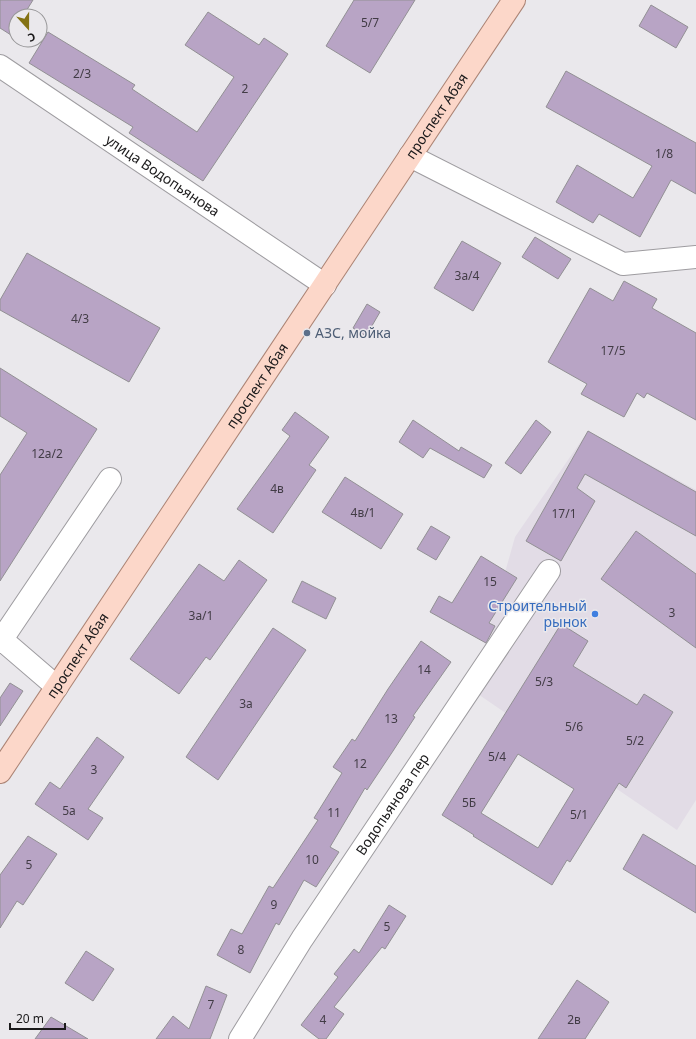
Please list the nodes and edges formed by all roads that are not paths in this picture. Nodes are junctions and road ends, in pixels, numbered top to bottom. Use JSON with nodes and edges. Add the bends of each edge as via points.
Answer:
{"nodes":[{"id":1,"x":514,"y":0,"type":"edge"},
{"id":2,"x":0,"y":66,"type":"edge"},
{"id":3,"x":410,"y":156,"type":"junction"},
{"id":4,"x":696,"y":257,"type":"edge"},
{"id":5,"x":325,"y":285,"type":"junction"},
{"id":6,"x":110,"y":479,"type":"dead end"},
{"id":7,"x":549,"y":571,"type":"dead end"},
{"id":8,"x":0,"y":640,"type":"edge"},
{"id":9,"x":57,"y":687,"type":"junction"},
{"id":10,"x":0,"y":772,"type":"edge"},
{"id":11,"x":240,"y":1039,"type":"edge"}],
"edges":[{"from":1,"to":3,"type":"main road","name":"проспект Абая"},
{"from":2,"to":5,"type":"street","name":"улица Водопьянова"},
{"from":3,"to":4,"type":"street","via":[[623,264]]},
{"from":3,"to":5,"type":"main road","name":"проспект Абая"},
{"from":5,"to":9,"type":"main road","name":"проспект Абая"},
{"from":6,"to":8,"type":"street"},
{"from":7,"to":11,"type":"street","name":"Водопьянова пер","via":[[302,939]]},
{"from":8,"to":9,"type":"street"},
{"from":9,"to":10,"type":"main road","name":"проспект Абая"}]}
